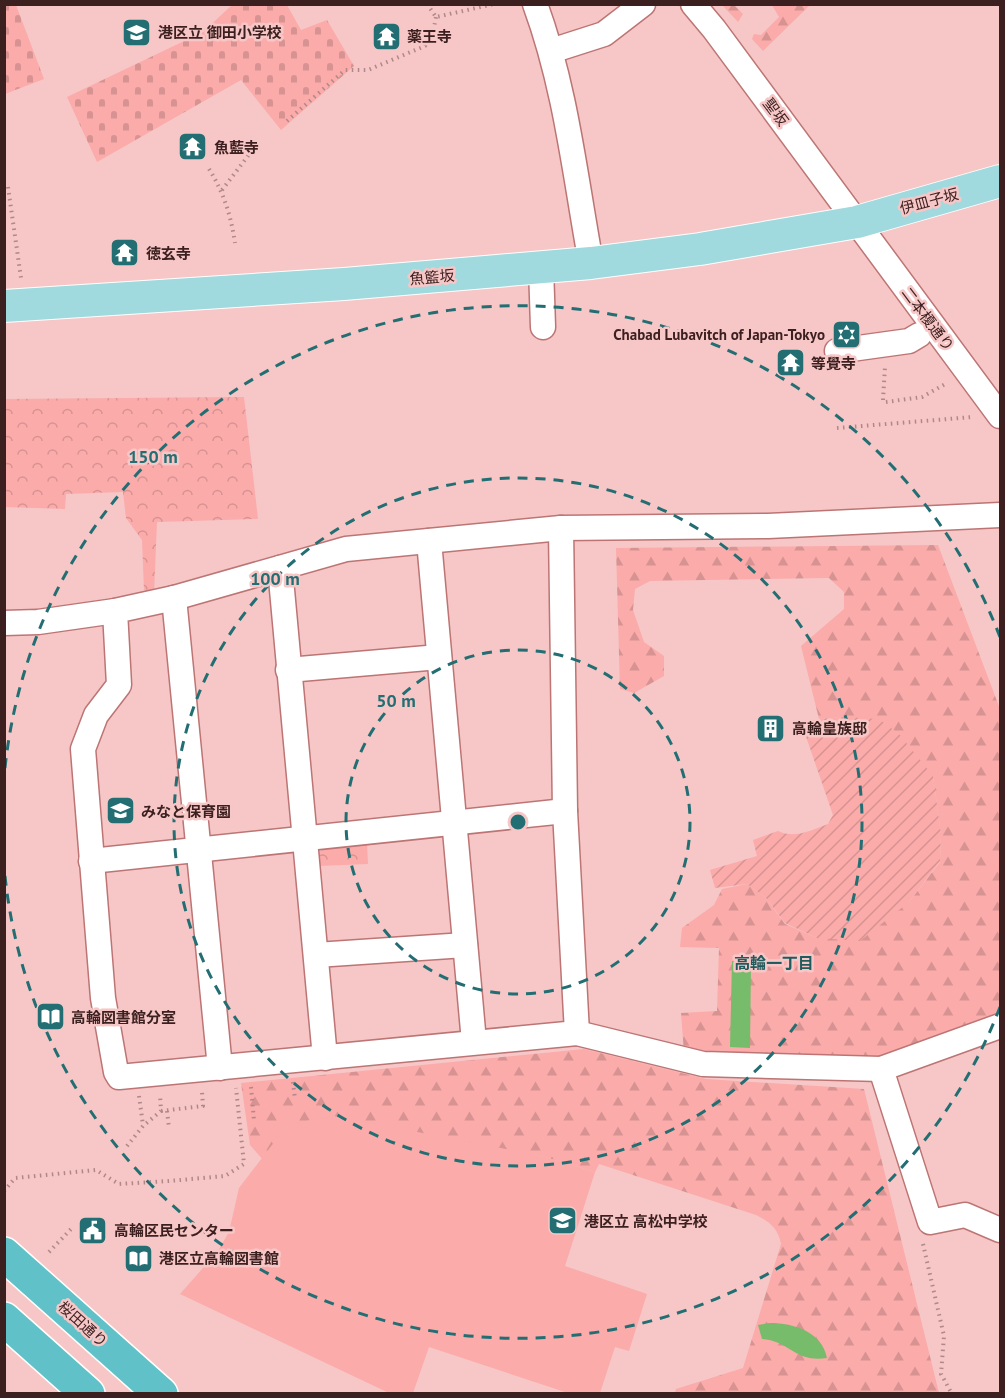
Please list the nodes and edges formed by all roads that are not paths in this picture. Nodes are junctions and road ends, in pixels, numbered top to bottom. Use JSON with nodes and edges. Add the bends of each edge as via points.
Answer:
{"nodes":[{"id":1,"x":535,"y":4,"type":"edge"},
{"id":2,"x":643,"y":4,"type":"edge"},
{"id":3,"x":693,"y":4,"type":"edge"},
{"id":4,"x":551,"y":51,"type":"junction"},
{"id":5,"x":1000,"y":181,"type":"edge"},
{"id":6,"x":857,"y":222,"type":"junction"},
{"id":7,"x":591,"y":263,"type":"junction"},
{"id":8,"x":541,"y":267,"type":"junction"},
{"id":9,"x":13,"y":294,"type":"edge"},
{"id":10,"x":543,"y":327,"type":"dead end"},
{"id":11,"x":919,"y":335,"type":"dead end"},
{"id":12,"x":837,"y":351,"type":"dead end"},
{"id":13,"x":991,"y":413,"type":"edge"},
{"id":14,"x":1000,"y":514,"type":"edge"},
{"id":15,"x":561,"y":528,"type":"junction"},
{"id":16,"x":429,"y":542,"type":"junction"},
{"id":17,"x":280,"y":568,"type":"junction"},
{"id":18,"x":174,"y":598,"type":"junction"},
{"id":19,"x":115,"y":611,"type":"junction"},
{"id":20,"x":4,"y":623,"type":"edge"},
{"id":21,"x":439,"y":657,"type":"junction"},
{"id":22,"x":288,"y":670,"type":"junction"},
{"id":23,"x":565,"y":812,"type":"junction"},
{"id":24,"x":453,"y":823,"type":"junction"},
{"id":25,"x":305,"y":837,"type":"junction"},
{"id":26,"x":198,"y":849,"type":"junction"},
{"id":27,"x":91,"y":861,"type":"junction"},
{"id":28,"x":465,"y":945,"type":"junction"},
{"id":29,"x":316,"y":955,"type":"junction"},
{"id":30,"x":1000,"y":1026,"type":"edge"},
{"id":31,"x":577,"y":1033,"type":"junction"},
{"id":32,"x":474,"y":1042,"type":"junction"},
{"id":33,"x":325,"y":1058,"type":"junction"},
{"id":34,"x":220,"y":1068,"type":"junction"},
{"id":35,"x":881,"y":1069,"type":"junction"},
{"id":36,"x":1000,"y":1230,"type":"edge"},
{"id":37,"x":4,"y":1254,"type":"edge"},
{"id":38,"x":4,"y":1319,"type":"edge"},
{"id":39,"x":88,"y":1394,"type":"edge"},
{"id":40,"x":161,"y":1394,"type":"edge"}],
"edges":[{"from":1,"to":4,"type":"street"},
{"from":2,"to":4,"type":"street","via":[[604,34]]},
{"from":3,"to":6,"type":"street","name":"聖坂"},
{"from":4,"to":7,"type":"street"},
{"from":5,"to":6,"type":"main road","name":"伊皿子坂"},
{"from":6,"to":7,"type":"main road","name":"魚籃坂"},
{"from":6,"to":13,"type":"street","name":"二本榎通り"},
{"from":7,"to":8,"type":"main road","name":"魚籃坂"},
{"from":8,"to":9,"type":"main road","name":"魚籃坂","via":[[344,284]]},
{"from":8,"to":10,"type":"street"},
{"from":11,"to":12,"type":"street","via":[[909,341]]},
{"from":14,"to":15,"type":"street","via":[[768,526]]},
{"from":15,"to":16,"type":"street"},
{"from":15,"to":23,"type":"street"},
{"from":16,"to":17,"type":"street","via":[[346,549]]},
{"from":16,"to":21,"type":"street"},
{"from":17,"to":18,"type":"street"},
{"from":17,"to":22,"type":"street"},
{"from":18,"to":19,"type":"street"},
{"from":18,"to":26,"type":"street"},
{"from":19,"to":20,"type":"street"},
{"from":19,"to":27,"type":"street","via":[[119,685],[96,715],[83,749]]},
{"from":21,"to":22,"type":"street"},
{"from":21,"to":24,"type":"street"},
{"from":22,"to":25,"type":"street"},
{"from":23,"to":24,"type":"street"},
{"from":23,"to":31,"type":"street"},
{"from":24,"to":25,"type":"street"},
{"from":24,"to":28,"type":"street"},
{"from":25,"to":26,"type":"street"},
{"from":25,"to":29,"type":"street"},
{"from":26,"to":27,"type":"street"},
{"from":26,"to":34,"type":"street"},
{"from":27,"to":34,"type":"street","via":[[103,998],[119,1077]]},
{"from":28,"to":29,"type":"street"},
{"from":28,"to":32,"type":"street"},
{"from":29,"to":33,"type":"street"},
{"from":30,"to":35,"type":"street"},
{"from":31,"to":32,"type":"street"},
{"from":31,"to":35,"type":"street","via":[[703,1064]]},
{"from":32,"to":33,"type":"street"},
{"from":33,"to":34,"type":"street"},
{"from":35,"to":36,"type":"street","via":[[930,1222],[965,1215]]},
{"from":37,"to":40,"type":"highway","name":"桜田通り"},
{"from":38,"to":39,"type":"highway"}]}
